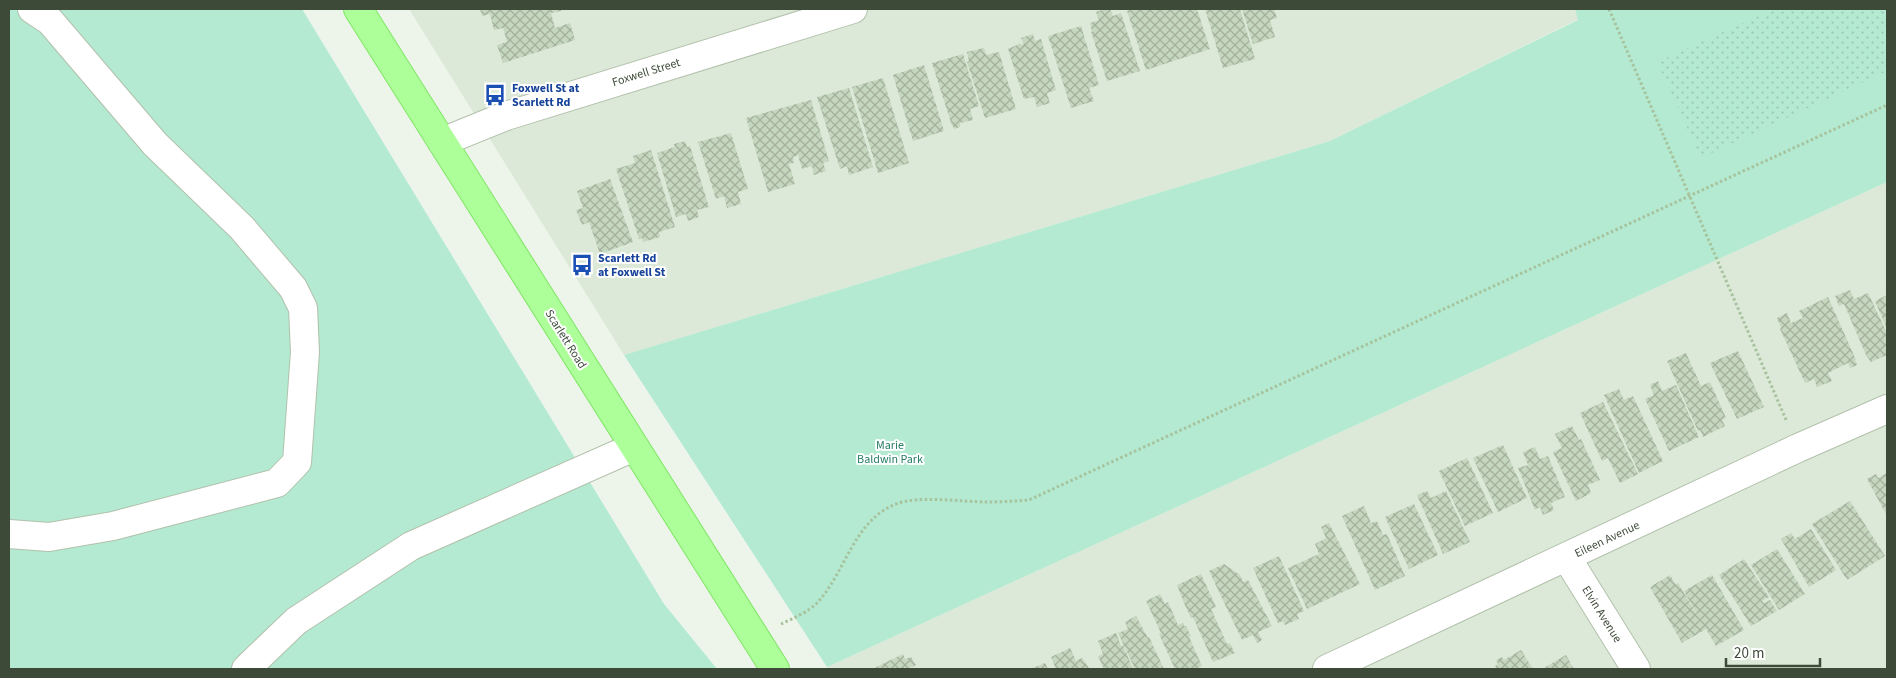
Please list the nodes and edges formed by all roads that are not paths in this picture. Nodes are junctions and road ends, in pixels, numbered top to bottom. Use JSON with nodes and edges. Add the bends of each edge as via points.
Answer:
{"nodes":[{"id":1,"x":32,"y":9,"type":"edge"},
{"id":2,"x":358,"y":9,"type":"edge"},
{"id":3,"x":853,"y":9,"type":"edge"},
{"id":4,"x":442,"y":142,"type":"junction"},
{"id":5,"x":1887,"y":409,"type":"edge"},
{"id":6,"x":634,"y":447,"type":"junction"},
{"id":7,"x":9,"y":534,"type":"edge"},
{"id":8,"x":1567,"y":558,"type":"junction"},
{"id":9,"x":246,"y":669,"type":"edge"},
{"id":10,"x":775,"y":669,"type":"edge"},
{"id":11,"x":1326,"y":669,"type":"edge"},
{"id":12,"x":1636,"y":669,"type":"edge"}],
"edges":[{"from":1,"to":7,"type":"street","via":[[50,21],[155,144],[242,228],[293,288],[303,308],[305,352],[297,462],[277,483],[113,526],[49,537]]},
{"from":2,"to":4,"type":"main road","name":"Scarlett Road"},
{"from":3,"to":4,"type":"street","name":"Foxwell Street","via":[[506,116]]},
{"from":4,"to":6,"type":"main road","name":"Scarlett Road"},
{"from":5,"to":8,"type":"street","name":"Eileen Avenue"},
{"from":6,"to":9,"type":"street","via":[[411,546],[296,621]]},
{"from":6,"to":10,"type":"main road","name":"Scarlett Road"},
{"from":8,"to":11,"type":"street","name":"Eileen Avenue"},
{"from":8,"to":12,"type":"street","name":"Elvin Avenue"}]}
